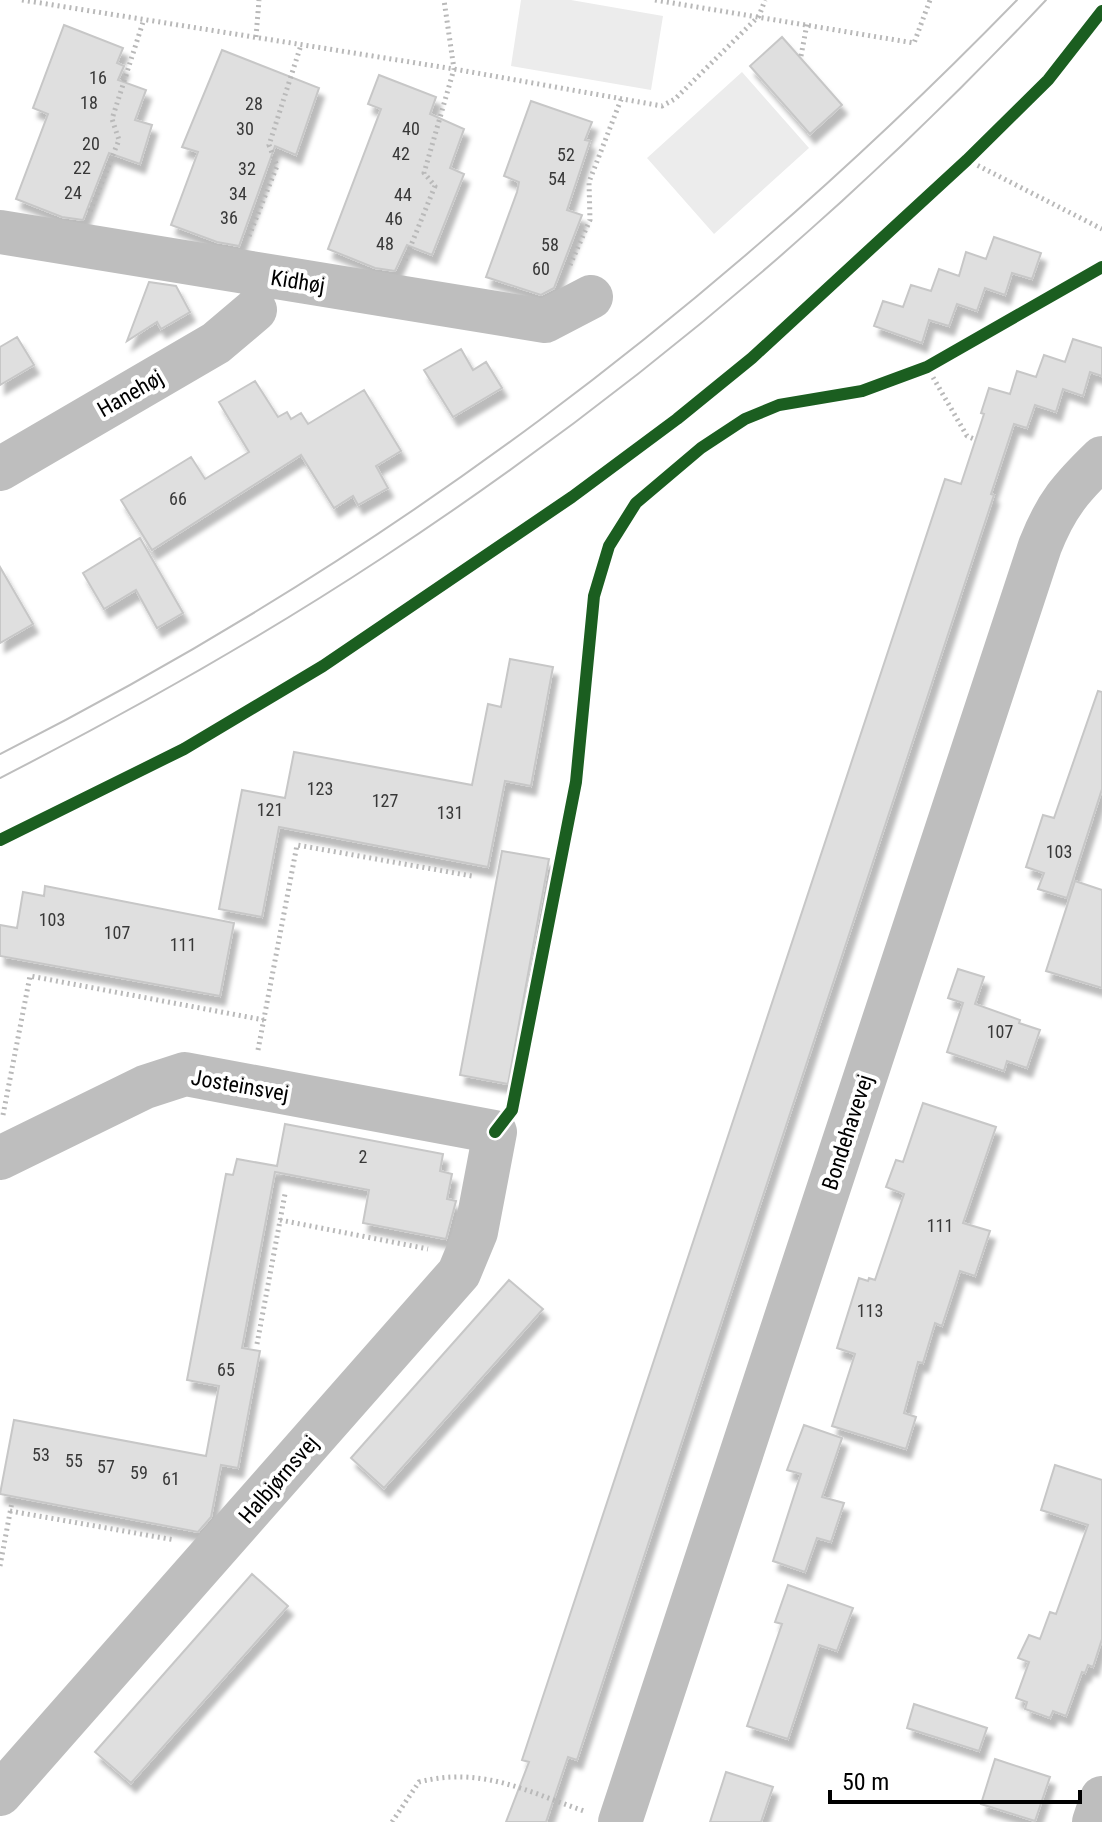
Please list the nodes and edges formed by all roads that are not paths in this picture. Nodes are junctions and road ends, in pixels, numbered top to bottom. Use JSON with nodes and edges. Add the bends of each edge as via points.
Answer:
{"nodes":[{"id":1,"x":0,"y":232,"type":"edge"},
{"id":2,"x":591,"y":297,"type":"dead end"},
{"id":3,"x":255,"y":310,"type":"dead end"},
{"id":4,"x":1102,"y":458,"type":"edge"},
{"id":5,"x":0,"y":469,"type":"edge"},
{"id":6,"x":495,"y":1132,"type":"joint"},
{"id":7,"x":2,"y":1137,"type":"edge"},
{"id":8,"x":0,"y":1794,"type":"edge"},
{"id":9,"x":1102,"y":1798,"type":"edge"},
{"id":10,"x":603,"y":1817,"type":"edge"},
{"id":11,"x":1094,"y":1822,"type":"edge"}],
"edges":[{"from":1,"to":2,"type":"street","name":"Kidhøj","via":[[545,321]]},
{"from":3,"to":5,"type":"street","name":"Hanehøj","via":[[216,343]]},
{"from":4,"to":10,"type":"street","name":"Bondehavevej","via":[[1070,489],[1040,546]]},
{"from":6,"to":7,"type":"street","name":"Josteinsvej","via":[[185,1074]]},
{"from":6,"to":8,"type":"street","name":"Halbjørnsvej","via":[[476,1232],[459,1273]]},
{"from":9,"to":11,"type":"street"}]}
